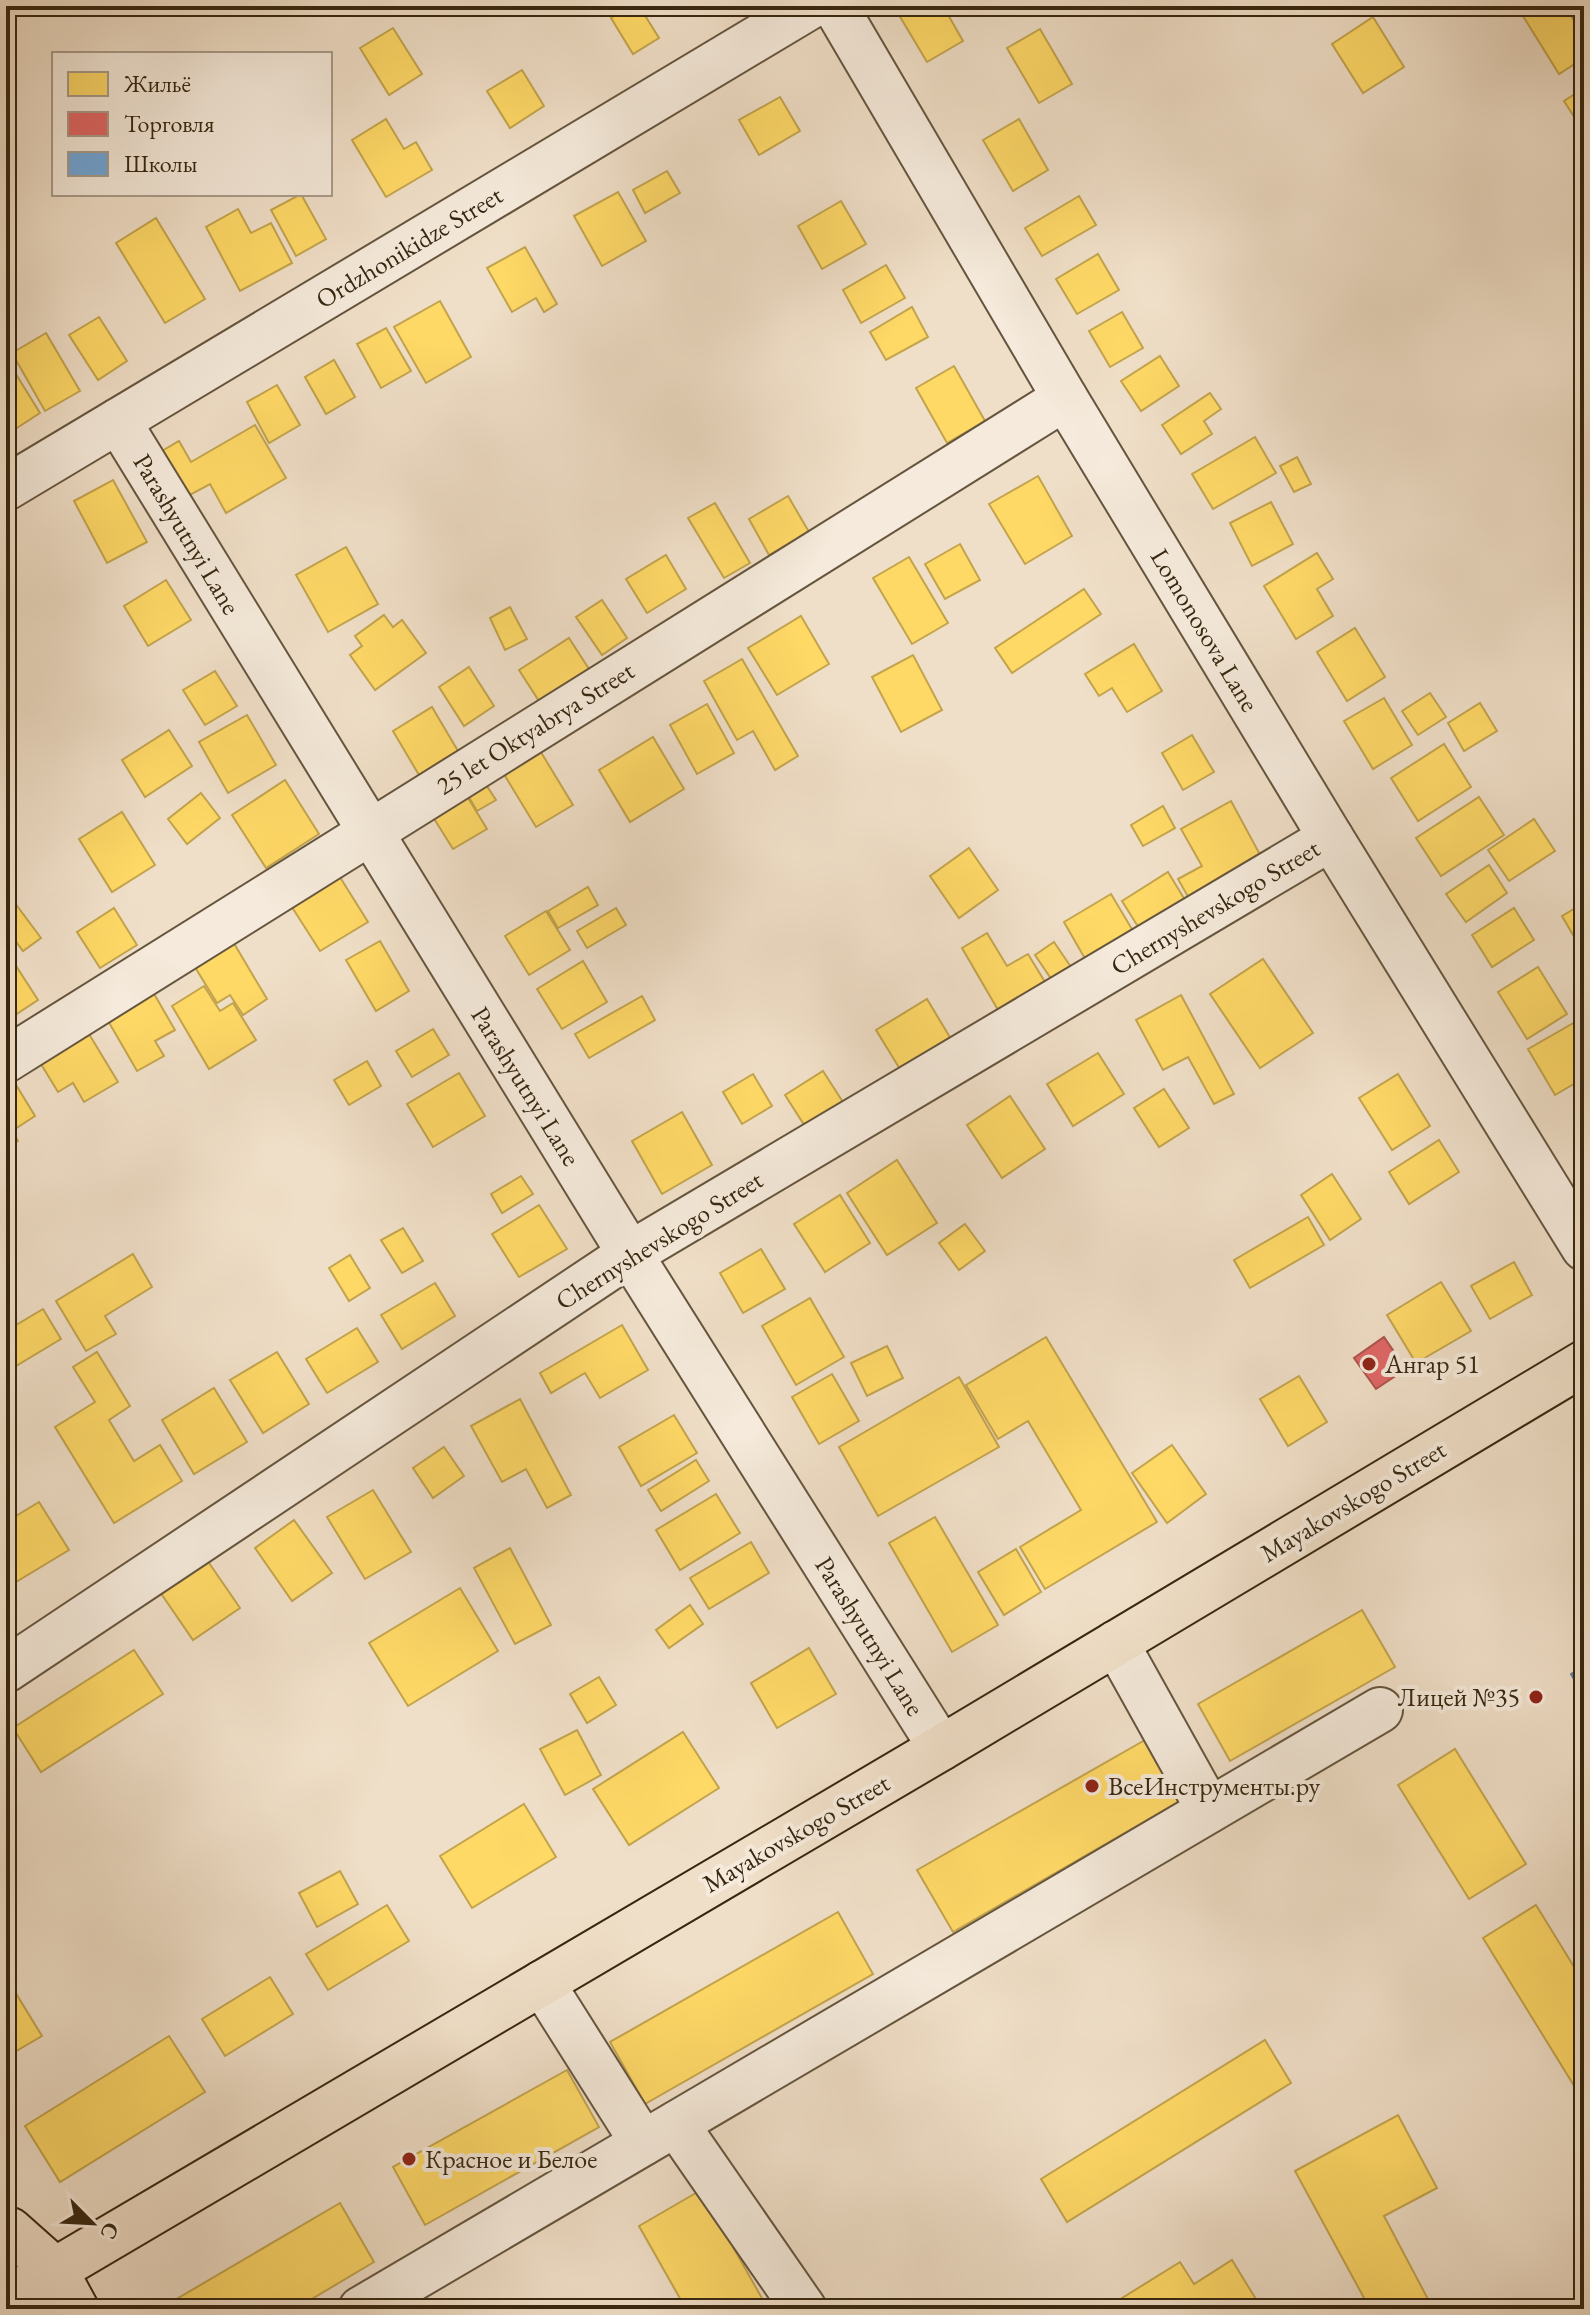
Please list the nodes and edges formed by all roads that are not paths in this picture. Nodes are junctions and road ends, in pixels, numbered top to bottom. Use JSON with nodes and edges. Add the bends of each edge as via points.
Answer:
{"nodes":[{"id":1,"x":811,"y":6,"type":"edge"},
{"id":2,"x":835,"y":6,"type":"edge"},
{"id":3,"x":1065,"y":398,"type":"junction"},
{"id":4,"x":118,"y":421,"type":"junction"},
{"id":5,"x":6,"y":488,"type":"edge"},
{"id":6,"x":369,"y":832,"type":"junction"},
{"id":7,"x":1331,"y":838,"type":"junction"},
{"id":8,"x":6,"y":1060,"type":"edge"},
{"id":9,"x":1584,"y":1248,"type":"edge"},
{"id":10,"x":630,"y":1254,"type":"junction"},
{"id":11,"x":1584,"y":1363,"type":"edge"},
{"id":12,"x":1116,"y":1643,"type":"junction"},
{"id":13,"x":6,"y":1670,"type":"edge"},
{"id":14,"x":1380,"y":1710,"type":"dead end"},
{"id":15,"x":941,"y":1748,"type":"junction"},
{"id":16,"x":1209,"y":1810,"type":"junction"},
{"id":17,"x":542,"y":1983,"type":"junction"},
{"id":18,"x":659,"y":2133,"type":"junction"},
{"id":19,"x":8,"y":2226,"type":"edge"},
{"id":20,"x":55,"y":2270,"type":"junction"},
{"id":21,"x":10,"y":2302,"type":"edge"},
{"id":22,"x":76,"y":2309,"type":"edge"},
{"id":23,"x":361,"y":2309,"type":"edge"},
{"id":24,"x":804,"y":2309,"type":"edge"}],
"edges":[{"from":1,"to":4,"type":"street","name":"Ordzhonikidze Street"},
{"from":2,"to":3,"type":"street","name":"Lomonosova Lane"},
{"from":3,"to":6,"type":"street","name":"25 let Oktyabrya Street"},
{"from":3,"to":7,"type":"street","name":"Lomonosova Lane"},
{"from":4,"to":5,"type":"street","name":"Ordzhonikidze Street"},
{"from":4,"to":6,"type":"street","name":"Parashyutnyi Lane"},
{"from":6,"to":8,"type":"street","name":"25 let Oktyabrya Street"},
{"from":6,"to":10,"type":"street","name":"Parashyutnyi Lane"},
{"from":7,"to":9,"type":"street","name":"Lomonosova Lane"},
{"from":7,"to":10,"type":"street","name":"Chernyshevskogo Street"},
{"from":10,"to":13,"type":"street","name":"Chernyshevskogo Street"},
{"from":10,"to":15,"type":"street","name":"Parashyutnyi Lane"},
{"from":11,"to":12,"type":"main road","name":"Mayakovskogo Street"},
{"from":12,"to":15,"type":"main road","name":"Mayakovskogo Street"},
{"from":12,"to":16,"type":"street"},
{"from":14,"to":16,"type":"street"},
{"from":15,"to":17,"type":"main road","name":"Mayakovskogo Street"},
{"from":16,"to":18,"type":"street"},
{"from":17,"to":18,"type":"street"},
{"from":17,"to":20,"type":"main road","name":"Mayakovskogo Street"},
{"from":18,"to":23,"type":"street"},
{"from":18,"to":24,"type":"street"},
{"from":19,"to":20,"type":"main road"},
{"from":19,"to":21,"type":"main road"},
{"from":20,"to":21,"type":"main road","name":"Mayakovskogo Street"},
{"from":20,"to":22,"type":"main road"}]}
